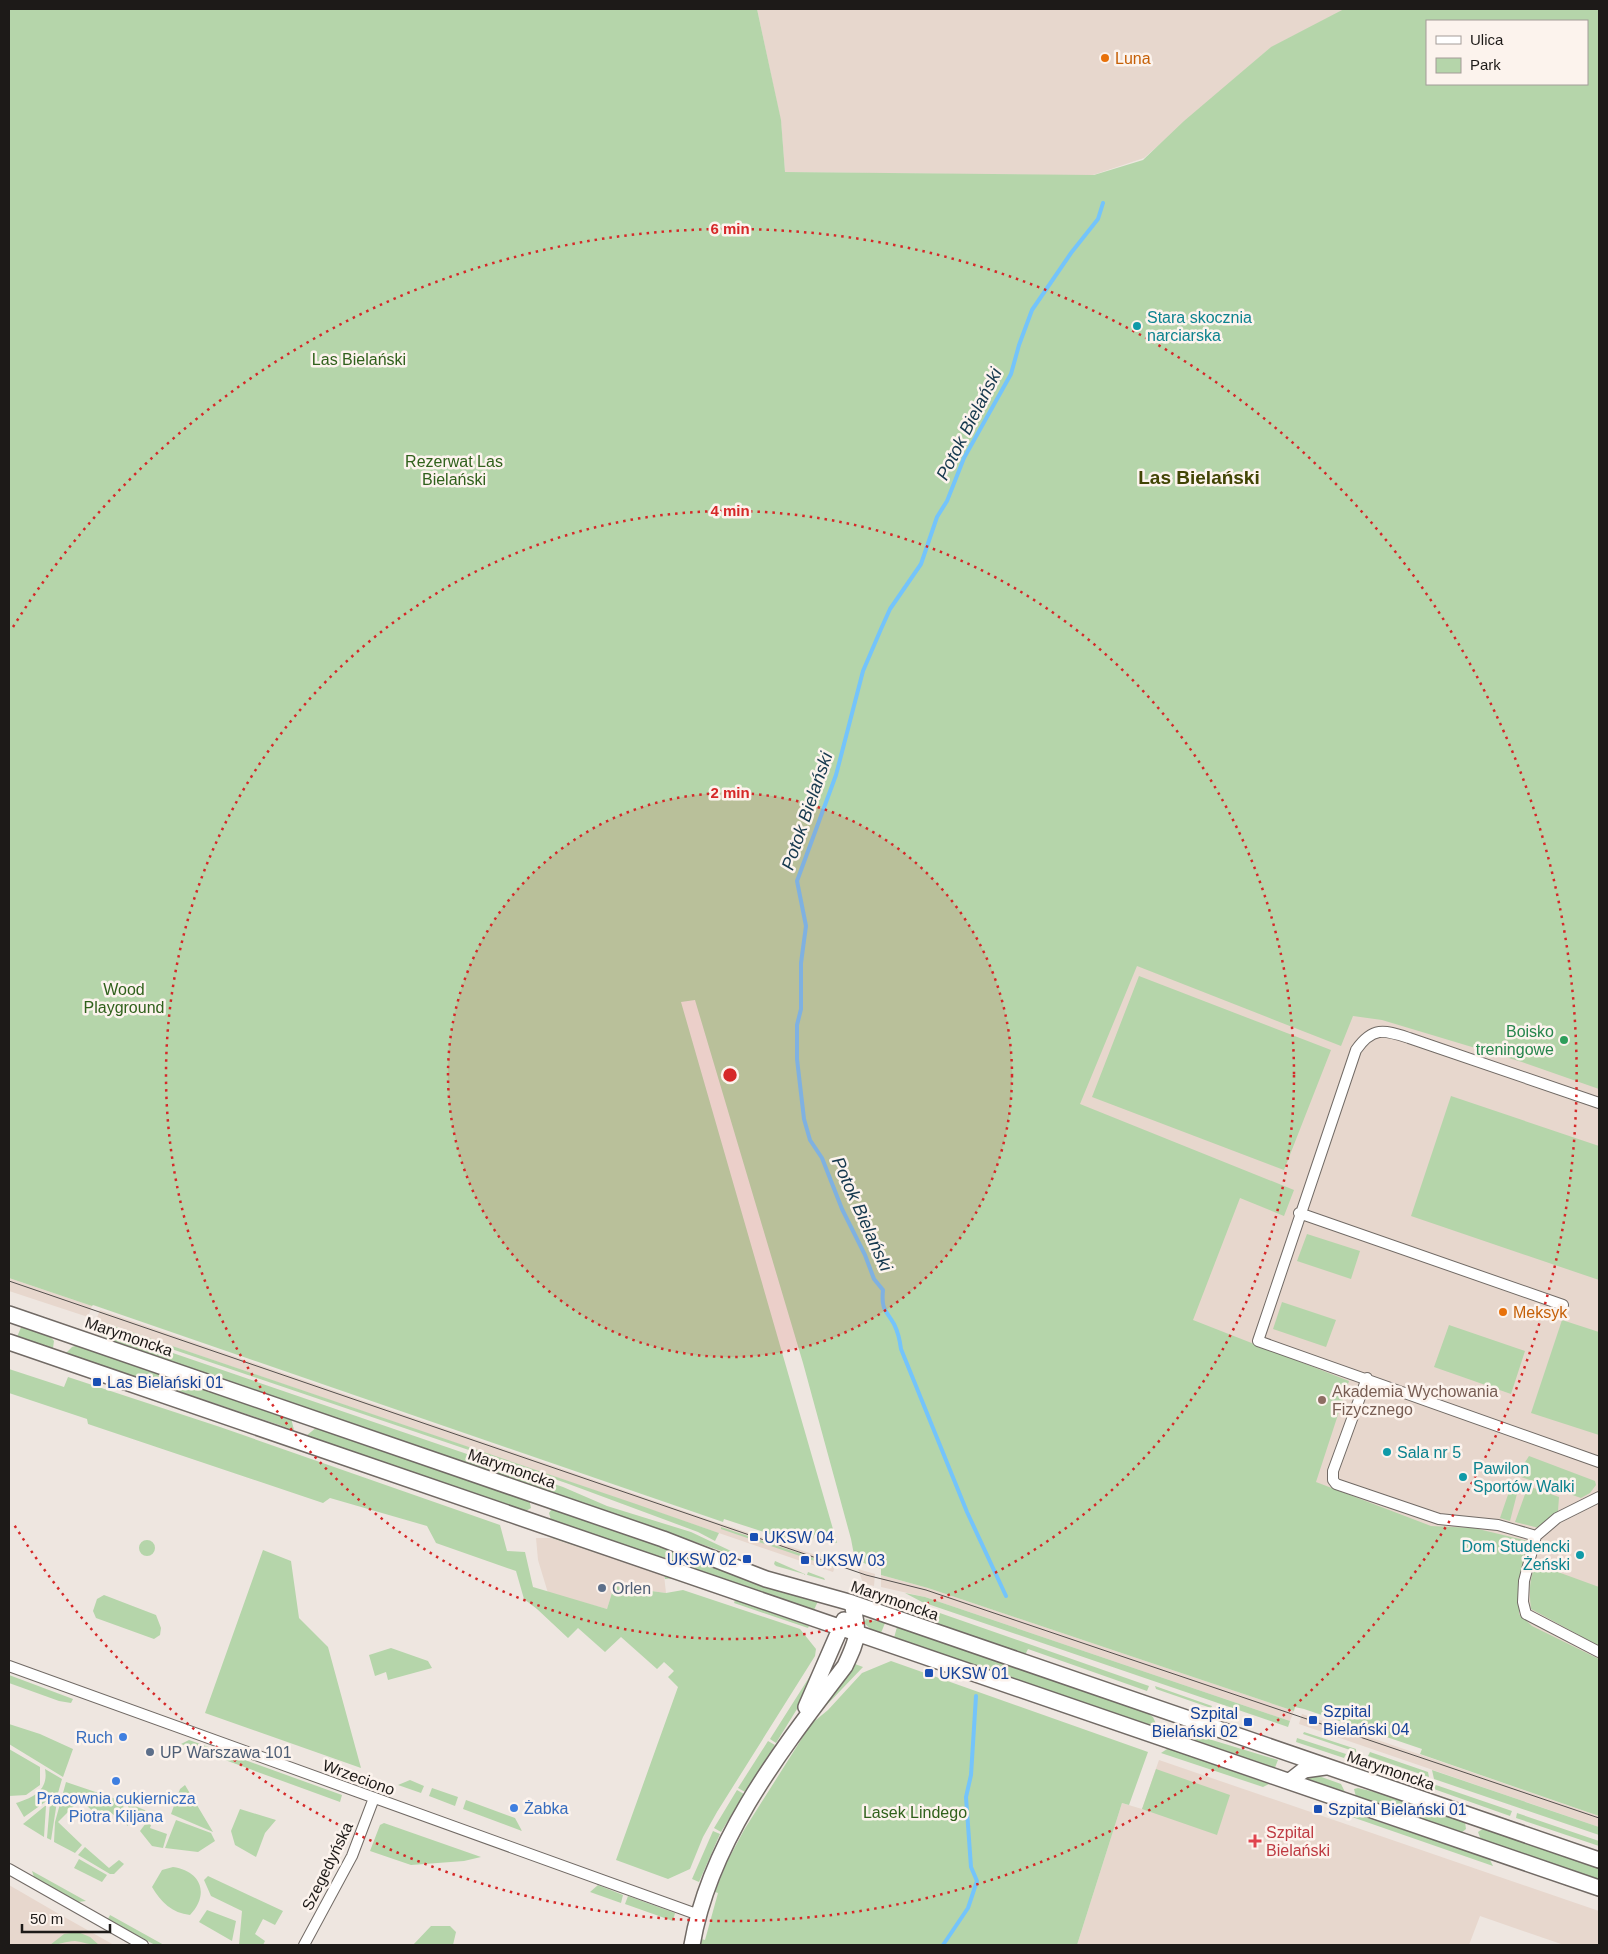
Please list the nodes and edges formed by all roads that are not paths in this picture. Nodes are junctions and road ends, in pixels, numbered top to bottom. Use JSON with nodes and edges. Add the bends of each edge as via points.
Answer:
{"nodes":[{"id":1,"x":1599,"y":1103,"type":"edge"},
{"id":2,"x":1299,"y":1212,"type":"junction"},
{"id":3,"x":1563,"y":1305,"type":"dead end"},
{"id":4,"x":9,"y":1314,"type":"edge"},
{"id":5,"x":66,"y":1333,"type":"junction"},
{"id":6,"x":9,"y":1342,"type":"edge"},
{"id":7,"x":58,"y":1358,"type":"junction"},
{"id":8,"x":1367,"y":1378,"type":"junction"},
{"id":9,"x":306,"y":1415,"type":"junction"},
{"id":10,"x":298,"y":1440,"type":"junction"},
{"id":11,"x":1599,"y":1462,"type":"edge"},
{"id":12,"x":1599,"y":1497,"type":"edge"},
{"id":13,"x":544,"y":1498,"type":"junction"},
{"id":14,"x":535,"y":1522,"type":"junction"},
{"id":15,"x":1536,"y":1536,"type":"junction"},
{"id":16,"x":852,"y":1603,"type":"junction"},
{"id":17,"x":841,"y":1628,"type":"junction"},
{"id":18,"x":858,"y":1634,"type":"junction"},
{"id":19,"x":1599,"y":1652,"type":"edge"},
{"id":20,"x":9,"y":1666,"type":"edge"},
{"id":21,"x":796,"y":1730,"type":"junction"},
{"id":22,"x":1329,"y":1767,"type":"junction"},
{"id":23,"x":1343,"y":1773,"type":"junction"},
{"id":24,"x":1290,"y":1781,"type":"junction"},
{"id":25,"x":374,"y":1798,"type":"junction"},
{"id":26,"x":1351,"y":1802,"type":"junction"},
{"id":27,"x":1476,"y":1818,"type":"junction"},
{"id":28,"x":1468,"y":1842,"type":"junction"},
{"id":29,"x":1599,"y":1860,"type":"edge"},
{"id":30,"x":9,"y":1869,"type":"edge"},
{"id":31,"x":1599,"y":1888,"type":"edge"},
{"id":32,"x":699,"y":1915,"type":"junction"},
{"id":33,"x":143,"y":1945,"type":"edge"},
{"id":34,"x":304,"y":1945,"type":"edge"},
{"id":35,"x":692,"y":1945,"type":"edge"}],
"edges":[{"from":1,"to":2,"type":"street","via":[[1409,1038],[1386,1031],[1375,1032],[1356,1050]]},
{"from":2,"to":3,"type":"street"},
{"from":2,"to":8,"type":"street","via":[[1258,1341]]},
{"from":4,"to":5,"type":"main road","name":"Marymoncka"},
{"from":5,"to":7,"type":"main road"},
{"from":5,"to":9,"type":"main road","name":"Marymoncka"},
{"from":6,"to":7,"type":"main road"},
{"from":7,"to":10,"type":"main road"},
{"from":8,"to":11,"type":"street"},
{"from":8,"to":15,"type":"street","via":[[1333,1471],[1336,1484],[1439,1519],[1498,1525]]},
{"from":9,"to":10,"type":"main road"},
{"from":9,"to":13,"type":"main road","name":"Marymoncka"},
{"from":10,"to":14,"type":"main road"},
{"from":12,"to":15,"type":"street","via":[[1557,1518]]},
{"from":13,"to":14,"type":"main road"},
{"from":13,"to":16,"type":"main road","name":"Marymoncka","via":[[663,1539],[748,1573]]},
{"from":14,"to":17,"type":"main road"},
{"from":15,"to":19,"type":"street","via":[[1524,1581],[1526,1614]]},
{"from":16,"to":17,"type":"main road"},
{"from":16,"to":18,"type":"main road"},
{"from":16,"to":22,"type":"main road","name":"Marymoncka"},
{"from":17,"to":18,"type":"main road"},
{"from":17,"to":21,"type":"main road"},
{"from":18,"to":21,"type":"main road","via":[[845,1666]]},
{"from":18,"to":24,"type":"main road"},
{"from":20,"to":25,"type":"street","name":"Wrzeciono"},
{"from":21,"to":32,"type":"main road","via":[[724,1847]]},
{"from":22,"to":23,"type":"main road","name":"Marymoncka"},
{"from":22,"to":24,"type":"main road","via":[[1304,1770]]},
{"from":23,"to":26,"type":"main road","via":[[1350,1787]]},
{"from":23,"to":27,"type":"main road","name":"Marymoncka"},
{"from":24,"to":26,"type":"main road"},
{"from":25,"to":32,"type":"street","name":"Wrzeciono"},
{"from":25,"to":34,"type":"street","name":"Szegedyńska","via":[[352,1856]]},
{"from":26,"to":28,"type":"main road"},
{"from":27,"to":28,"type":"main road"},
{"from":27,"to":29,"type":"main road","name":"Marymoncka"},
{"from":28,"to":31,"type":"main road"},
{"from":30,"to":33,"type":"street"},
{"from":32,"to":35,"type":"main road"}]}
